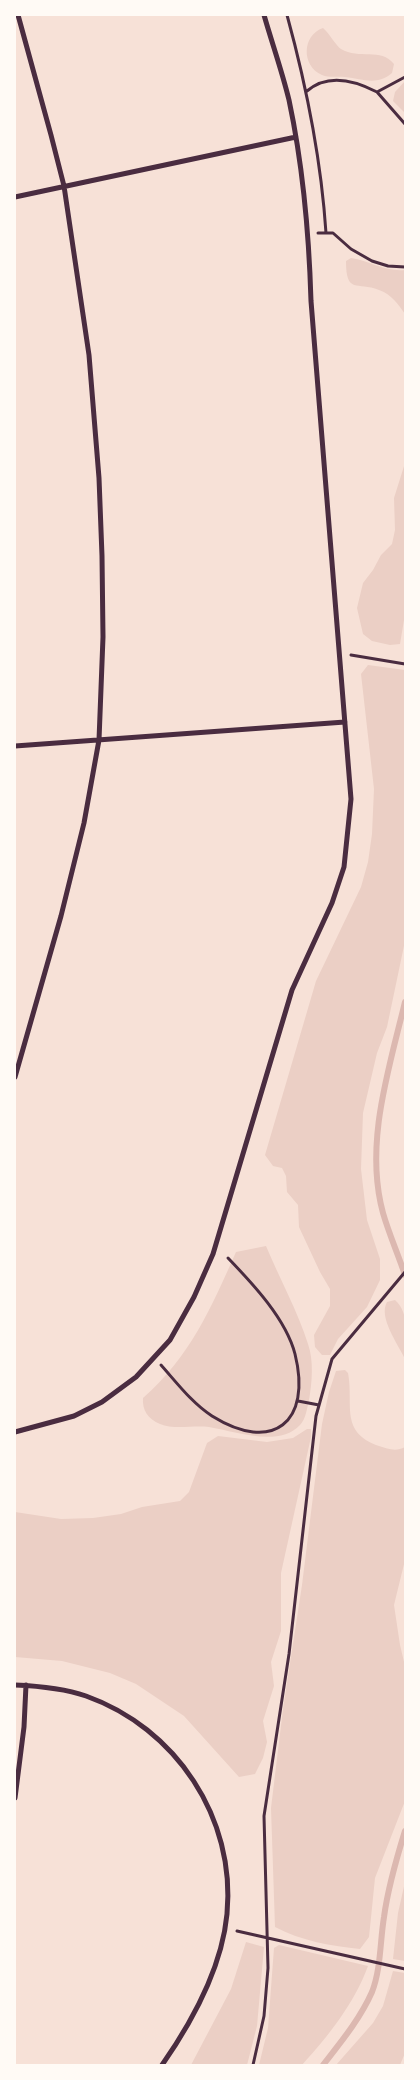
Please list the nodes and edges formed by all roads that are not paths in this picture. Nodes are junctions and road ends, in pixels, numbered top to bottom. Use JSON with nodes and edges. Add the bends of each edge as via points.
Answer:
{"nodes":[{"id":1,"x":18,"y":15,"type":"edge"},
{"id":2,"x":264,"y":15,"type":"edge"},
{"id":3,"x":296,"y":137,"type":"junction"},
{"id":4,"x":64,"y":186,"type":"junction"},
{"id":5,"x":15,"y":197,"type":"edge"},
{"id":6,"x":345,"y":722,"type":"junction"},
{"id":7,"x":99,"y":740,"type":"junction"},
{"id":8,"x":15,"y":746,"type":"edge"},
{"id":9,"x":15,"y":1077,"type":"edge"},
{"id":10,"x":15,"y":1432,"type":"edge"},
{"id":11,"x":15,"y":1685,"type":"edge"},
{"id":12,"x":26,"y":1685,"type":"junction"},
{"id":13,"x":15,"y":1798,"type":"edge"},
{"id":14,"x":162,"y":2065,"type":"edge"}],
"edges":[{"from":1,"to":4,"type":"street"},
{"from":2,"to":3,"type":"street"},
{"from":3,"to":4,"type":"street"},
{"from":3,"to":6,"type":"street","via":[[309,233]]},
{"from":4,"to":5,"type":"street"},
{"from":4,"to":7,"type":"street","via":[[89,355],[96,441],[103,637]]},
{"from":6,"to":7,"type":"street"},
{"from":6,"to":10,"type":"street","via":[[351,799],[344,867],[332,902],[292,990],[213,1254],[194,1297],[170,1340],[136,1377],[102,1402],[74,1416]]},
{"from":7,"to":8,"type":"street"},
{"from":7,"to":9,"type":"street","via":[[82,832]]},
{"from":11,"to":12,"type":"street"},
{"from":12,"to":13,"type":"street"},
{"from":12,"to":14,"type":"street","via":[[85,1696],[124,1713],[143,1726],[188,1771],[200,1788],[217,1827],[228,1890],[225,1928],[204,1990],[180,2038]]}]}
